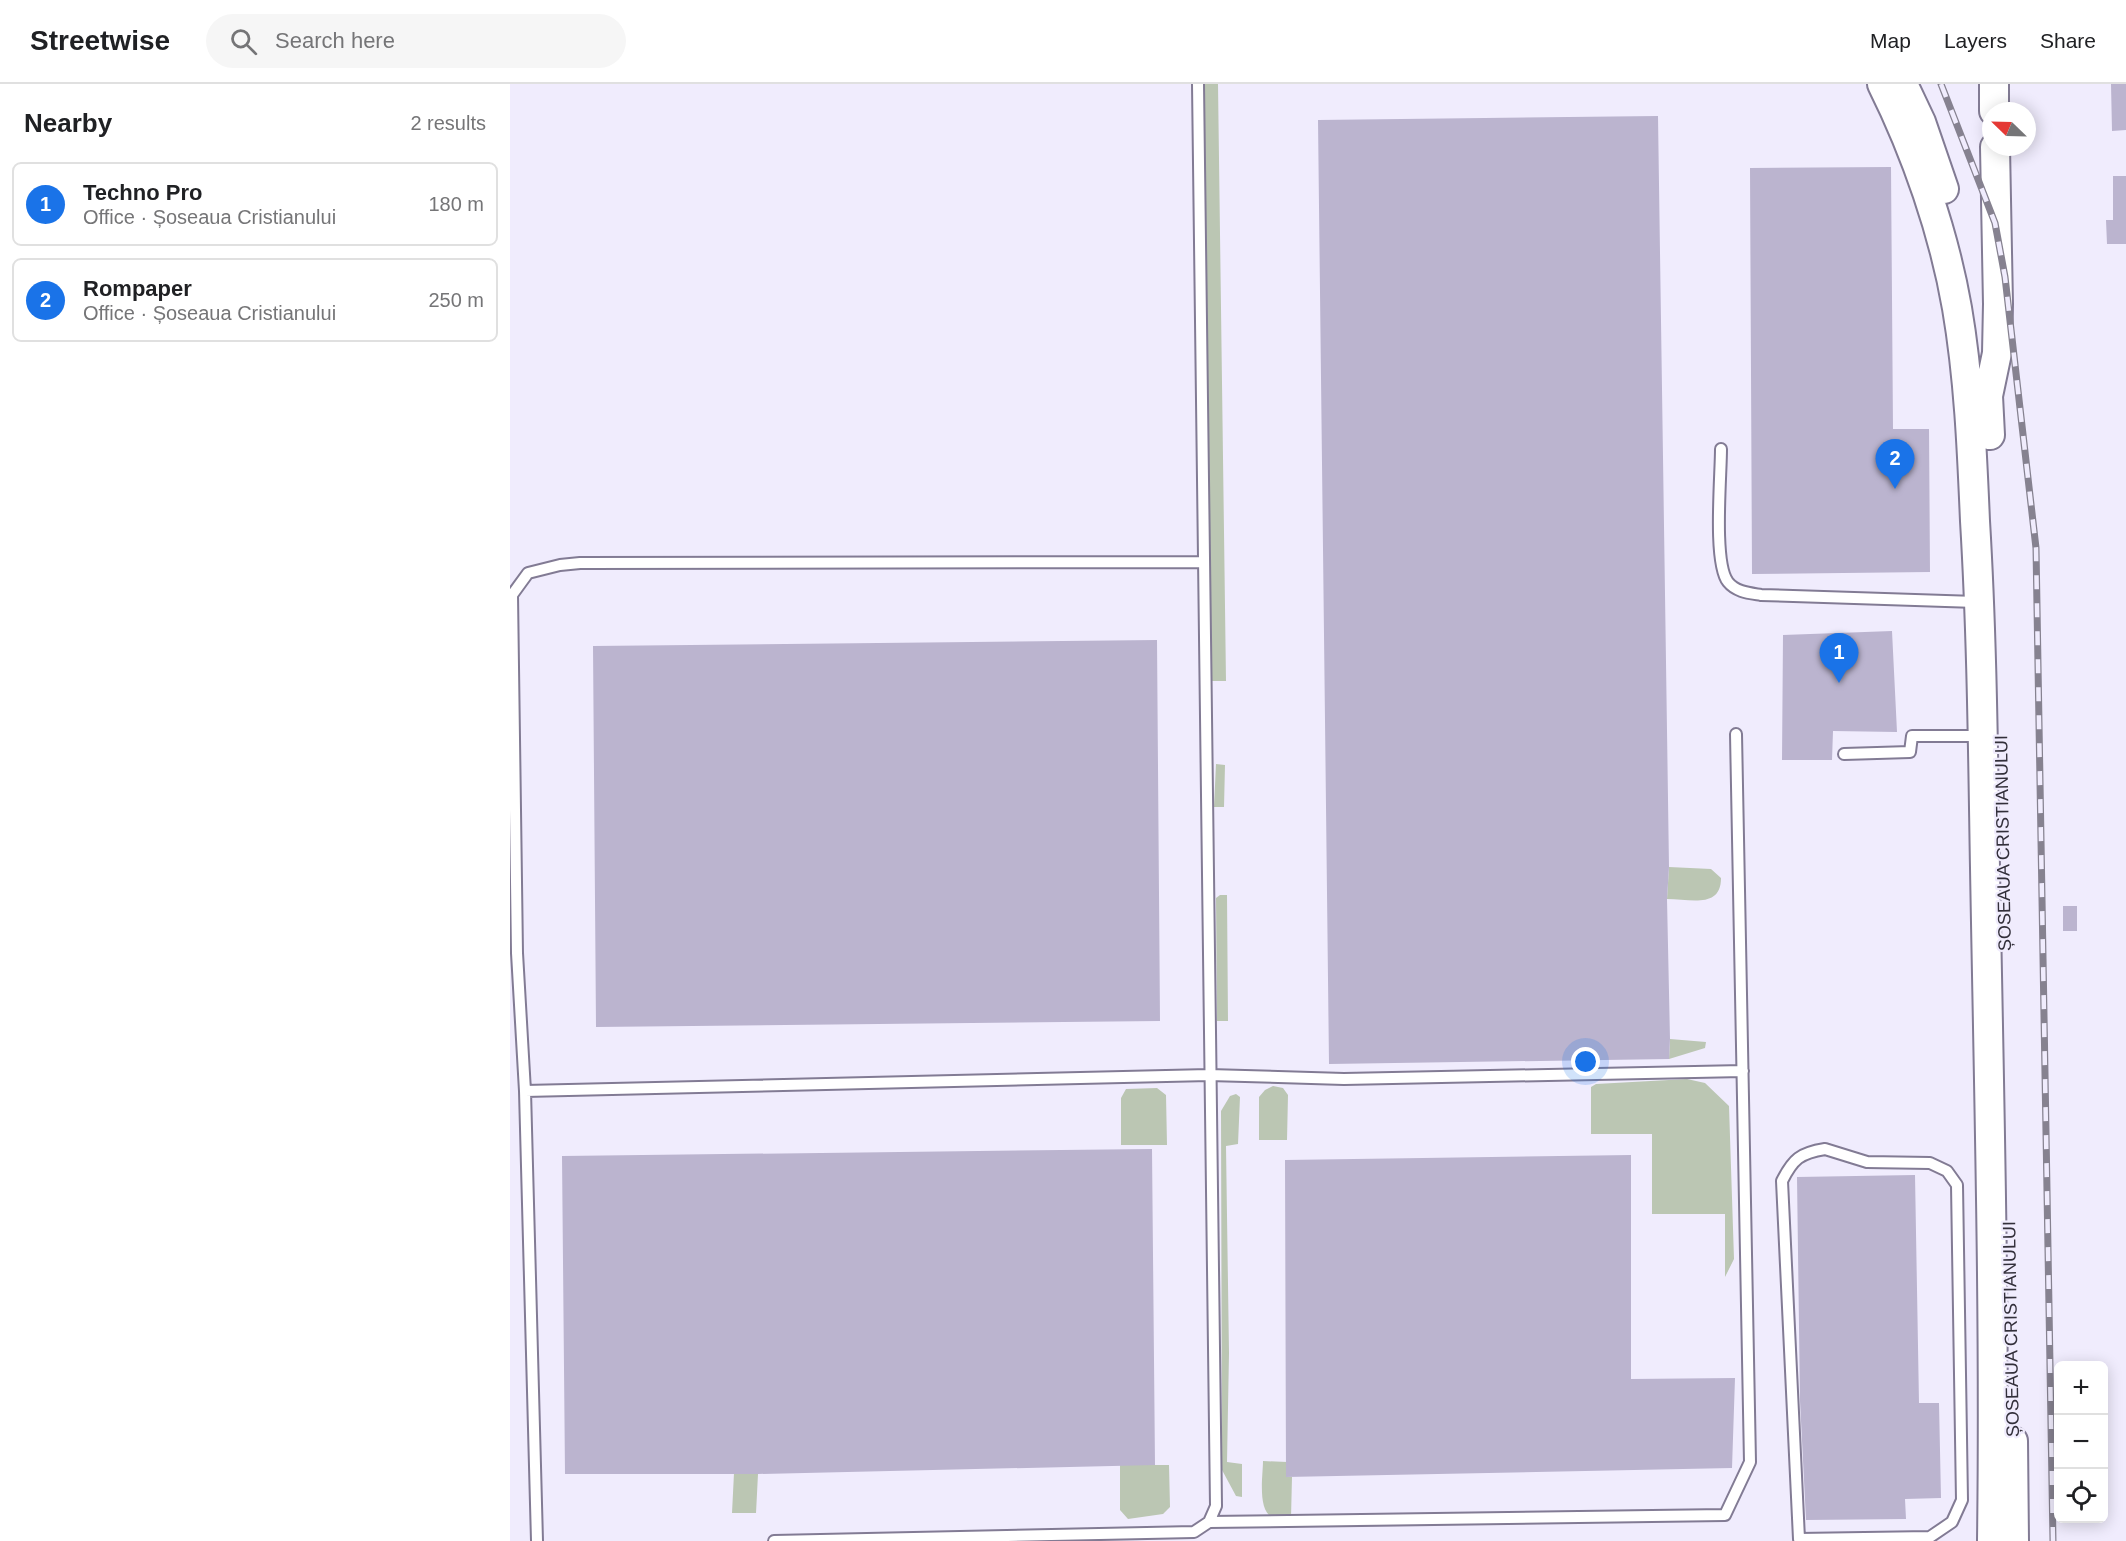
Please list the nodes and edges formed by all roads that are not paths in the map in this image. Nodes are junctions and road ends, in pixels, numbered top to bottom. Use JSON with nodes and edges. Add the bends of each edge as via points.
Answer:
{"nodes":[{"id":1,"x":1198,"y":84,"type":"edge"},
{"id":2,"x":1882,"y":84,"type":"edge"},
{"id":3,"x":1903,"y":84,"type":"edge"},
{"id":4,"x":1994,"y":84,"type":"edge"},
{"id":5,"x":1994,"y":102,"type":"edge"},
{"id":6,"x":1995,"y":156,"type":"edge"},
{"id":7,"x":1988,"y":396,"type":"junction"},
{"id":8,"x":1721,"y":449,"type":"dead end"},
{"id":9,"x":1204,"y":562,"type":"junction"},
{"id":10,"x":1980,"y":602,"type":"junction"},
{"id":11,"x":1736,"y":734,"type":"dead end"},
{"id":12,"x":1982,"y":736,"type":"junction"},
{"id":13,"x":1844,"y":754,"type":"dead end"},
{"id":14,"x":1743,"y":1071,"type":"junction"},
{"id":15,"x":1209,"y":1075,"type":"junction"},
{"id":16,"x":525,"y":1091,"type":"junction"},
{"id":17,"x":1209,"y":1522,"type":"junction"},
{"id":18,"x":1808,"y":1540,"type":"edge"},
{"id":19,"x":537,"y":1541,"type":"edge"},
{"id":20,"x":774,"y":1541,"type":"edge"},
{"id":21,"x":1992,"y":1541,"type":"edge"},
{"id":22,"x":2014,"y":1541,"type":"edge"}],
"edges":[{"from":1,"to":9,"type":"lane"},
{"from":2,"to":10,"type":"main road","name":"ȘOSEAUA CRISTIANULUI","via":[[1920,175],[1957,306],[1971,434]]},
{"from":3,"to":7,"type":"main road","via":[[1936,161],[1964,254]]},
{"from":4,"to":5,"type":"main road"},
{"from":6,"to":7,"type":"main road","name":"ȘOSEAUA CRISTIANULUI","via":[[1997,343]]},
{"from":7,"to":22,"type":"main road","name":"ȘOSEAUA CRISTIANULUI","via":[[1998,602]]},
{"from":8,"to":10,"type":"lane","via":[[1722,572],[1729,584],[1743,593]]},
{"from":9,"to":15,"type":"lane"},
{"from":9,"to":16,"type":"lane","via":[[579,563],[528,573],[512,595],[517,953]]},
{"from":10,"to":12,"type":"main road","name":"ȘOSEAUA CRISTIANULUI"},
{"from":11,"to":14,"type":"lane"},
{"from":12,"to":13,"type":"lane","via":[[1912,736],[1910,752]]},
{"from":12,"to":21,"type":"main road","name":"ȘOSEAUA CRISTIANULUI","via":[[1994,1382]]},
{"from":14,"to":15,"type":"lane","via":[[1344,1079]]},
{"from":14,"to":17,"type":"lane","via":[[1750,1462],[1725,1515]]},
{"from":15,"to":16,"type":"lane"},
{"from":15,"to":17,"type":"lane","via":[[1216,1506]]},
{"from":16,"to":19,"type":"lane"},
{"from":17,"to":20,"type":"lane","via":[[1194,1532]]},
{"from":18,"to":18,"type":"lane","via":[[1930,1537],[1952,1522],[1962,1500],[1957,1185],[1947,1171],[1930,1162],[1867,1162],[1825,1149],[1807,1152],[1791,1163],[1782,1182],[1799,1539]]}]}
